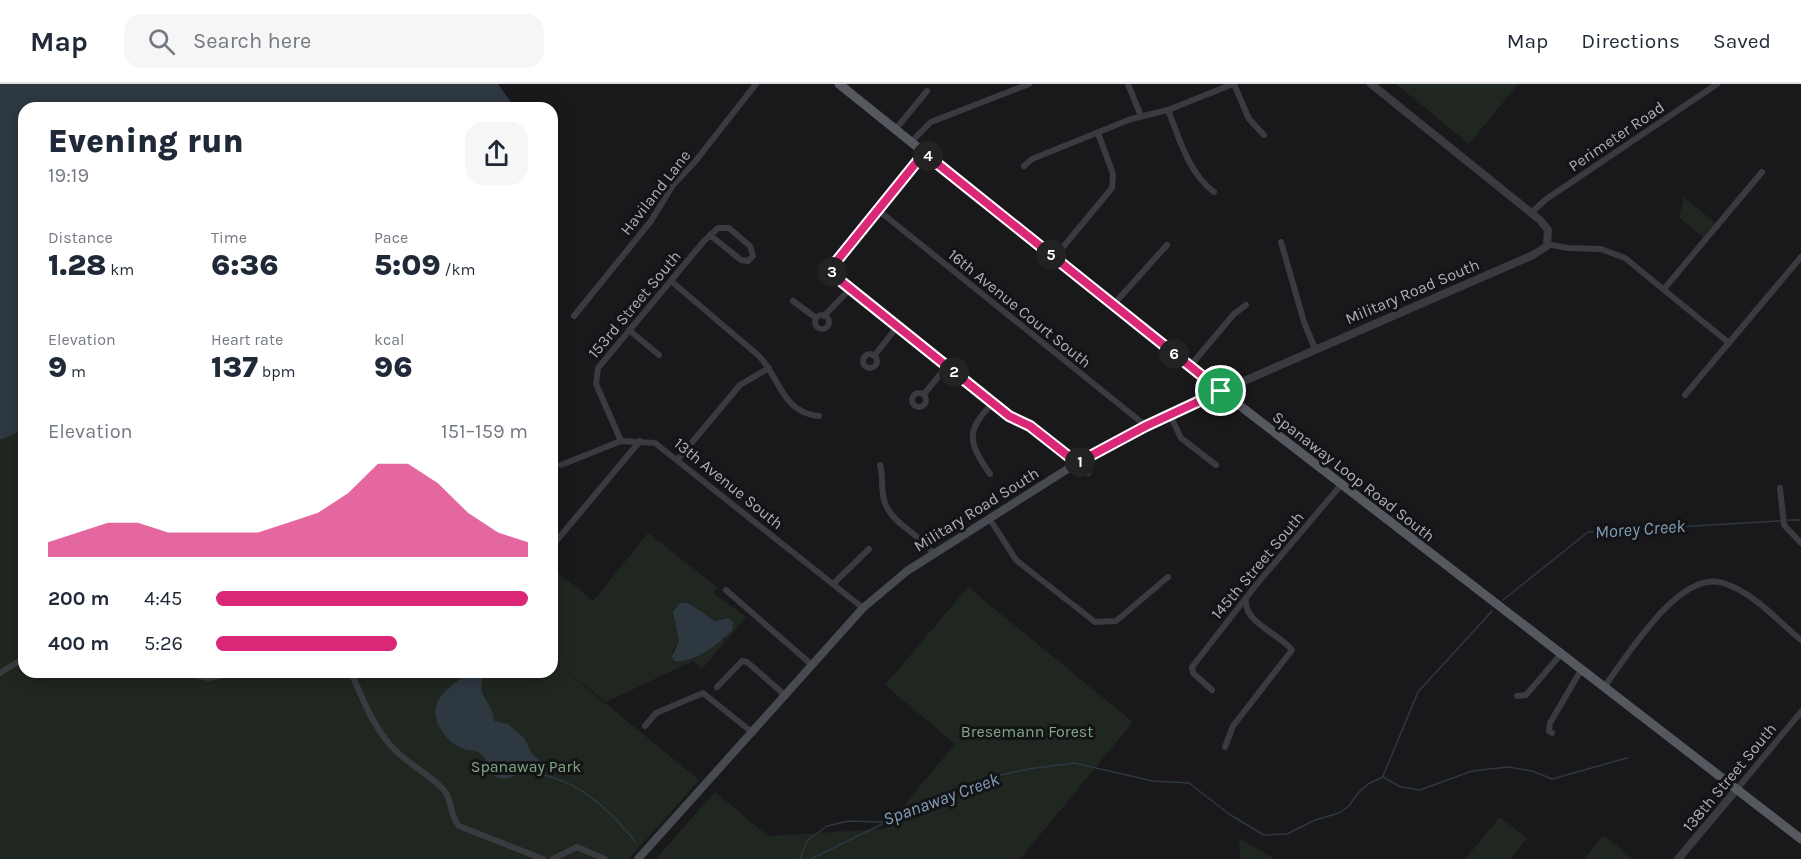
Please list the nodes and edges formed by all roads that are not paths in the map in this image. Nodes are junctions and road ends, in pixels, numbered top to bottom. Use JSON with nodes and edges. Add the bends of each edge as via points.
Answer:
{"nodes":[{"id":1,"x":756,"y":84,"type":"edge"},
{"id":2,"x":839,"y":84,"type":"edge"},
{"id":3,"x":1029,"y":84,"type":"edge"},
{"id":4,"x":1128,"y":84,"type":"edge"},
{"id":5,"x":1234,"y":84,"type":"edge"},
{"id":6,"x":1371,"y":84,"type":"edge"},
{"id":7,"x":1717,"y":84,"type":"edge"},
{"id":8,"x":927,"y":91,"type":"dead end"},
{"id":9,"x":1168,"y":110,"type":"junction"},
{"id":10,"x":1141,"y":116,"type":"junction"},
{"id":11,"x":896,"y":130,"type":"junction"},
{"id":12,"x":1098,"y":132,"type":"junction"},
{"id":13,"x":1264,"y":135,"type":"dead end"},
{"id":14,"x":911,"y":142,"type":"junction"},
{"id":15,"x":924,"y":153,"type":"junction"},
{"id":16,"x":1024,"y":166,"type":"dead end"},
{"id":17,"x":1762,"y":172,"type":"dead end"},
{"id":18,"x":1214,"y":192,"type":"dead end"},
{"id":19,"x":878,"y":210,"type":"junction"},
{"id":20,"x":1531,"y":213,"type":"junction"},
{"id":21,"x":710,"y":235,"type":"junction"},
{"id":22,"x":1281,"y":242,"type":"dead end"},
{"id":23,"x":1547,"y":244,"type":"junction"},
{"id":24,"x":1167,"y":245,"type":"dead end"},
{"id":25,"x":1801,"y":257,"type":"edge"},
{"id":26,"x":1054,"y":258,"type":"junction"},
{"id":27,"x":671,"y":281,"type":"junction"},
{"id":28,"x":850,"y":289,"type":"junction"},
{"id":29,"x":1664,"y":290,"type":"junction"},
{"id":30,"x":793,"y":301,"type":"dead end"},
{"id":31,"x":1246,"y":304,"type":"dead end"},
{"id":32,"x":1113,"y":305,"type":"junction"},
{"id":33,"x":574,"y":316,"type":"dead end"},
{"id":34,"x":824,"y":316,"type":"junction"},
{"id":35,"x":816,"y":318,"type":"junction"},
{"id":36,"x":897,"y":327,"type":"junction"},
{"id":37,"x":629,"y":330,"type":"junction"},
{"id":38,"x":1729,"y":343,"type":"junction"},
{"id":39,"x":1315,"y":349,"type":"junction"},
{"id":40,"x":659,"y":355,"type":"dead end"},
{"id":41,"x":874,"y":356,"type":"dead end"},
{"id":42,"x":947,"y":366,"type":"junction"},
{"id":43,"x":1190,"y":366,"type":"junction"},
{"id":44,"x":769,"y":368,"type":"junction"},
{"id":45,"x":1221,"y":391,"type":"junction"},
{"id":46,"x":924,"y":394,"type":"dead end"},
{"id":47,"x":1685,"y":394,"type":"dead end"},
{"id":48,"x":993,"y":403,"type":"junction"},
{"id":49,"x":1170,"y":415,"type":"junction"},
{"id":50,"x":819,"y":417,"type":"dead end"},
{"id":51,"x":1146,"y":426,"type":"junction"},
{"id":52,"x":621,"y":441,"type":"junction"},
{"id":53,"x":640,"y":441,"type":"junction"},
{"id":54,"x":678,"y":459,"type":"junction"},
{"id":55,"x":1077,"y":463,"type":"junction"},
{"id":56,"x":561,"y":465,"type":"dead end"},
{"id":57,"x":880,"y":465,"type":"dead end"},
{"id":58,"x":1216,"y":465,"type":"dead end"},
{"id":59,"x":1088,"y":472,"type":"dead end"},
{"id":60,"x":990,"y":474,"type":"dead end"},
{"id":61,"x":1341,"y":485,"type":"junction"},
{"id":62,"x":1780,"y":488,"type":"dead end"},
{"id":63,"x":989,"y":518,"type":"junction"},
{"id":64,"x":558,"y":539,"type":"edge"},
{"id":65,"x":1801,"y":543,"type":"edge"},
{"id":66,"x":869,"y":549,"type":"dead end"},
{"id":67,"x":934,"y":554,"type":"junction"},
{"id":68,"x":1168,"y":578,"type":"dead end"},
{"id":69,"x":834,"y":584,"type":"junction"},
{"id":70,"x":726,"y":590,"type":"dead end"},
{"id":71,"x":1246,"y":598,"type":"junction"},
{"id":72,"x":863,"y":608,"type":"junction"},
{"id":73,"x":1801,"y":640,"type":"edge"},
{"id":74,"x":1561,"y":654,"type":"junction"},
{"id":75,"x":18,"y":662,"type":"edge"},
{"id":76,"x":812,"y":665,"type":"junction"},
{"id":77,"x":1581,"y":670,"type":"junction"},
{"id":78,"x":0,"y":673,"type":"edge"},
{"id":79,"x":353,"y":678,"type":"edge"},
{"id":80,"x":717,"y":687,"type":"dead end"},
{"id":81,"x":1604,"y":687,"type":"junction"},
{"id":82,"x":1212,"y":690,"type":"dead end"},
{"id":83,"x":786,"y":696,"type":"junction"},
{"id":84,"x":1517,"y":696,"type":"dead end"},
{"id":85,"x":1801,"y":712,"type":"edge"},
{"id":86,"x":645,"y":726,"type":"dead end"},
{"id":87,"x":753,"y":733,"type":"junction"},
{"id":88,"x":1552,"y":733,"type":"dead end"},
{"id":89,"x":1225,"y":747,"type":"dead end"},
{"id":90,"x":1737,"y":789,"type":"junction"},
{"id":91,"x":1801,"y":839,"type":"edge"},
{"id":92,"x":543,"y":859,"type":"edge"},
{"id":93,"x":553,"y":859,"type":"edge"},
{"id":94,"x":605,"y":859,"type":"edge"},
{"id":95,"x":638,"y":859,"type":"edge"},
{"id":96,"x":1678,"y":859,"type":"edge"}],
"edges":[{"from":1,"to":33,"type":"street","name":"Haviland Lane"},
{"from":2,"to":11,"type":"main road","name":"Spanaway Loop Road South"},
{"from":3,"to":14,"type":"street","via":[[931,122]]},
{"from":4,"to":10,"type":"street"},
{"from":5,"to":9,"type":"street"},
{"from":5,"to":13,"type":"street","via":[[1249,119]]},
{"from":6,"to":20,"type":"street"},
{"from":7,"to":20,"type":"street","name":"Perimeter Road"},
{"from":8,"to":11,"type":"street"},
{"from":9,"to":10,"type":"street"},
{"from":9,"to":18,"type":"street","via":[[1191,168]]},
{"from":10,"to":12,"type":"street"},
{"from":11,"to":14,"type":"main road","name":"Spanaway Loop Road South"},
{"from":12,"to":16,"type":"street","via":[[1032,159]]},
{"from":12,"to":26,"type":"street","via":[[1113,174],[1112,188]]},
{"from":14,"to":15,"type":"main road","name":"Spanaway Loop Road South"},
{"from":15,"to":19,"type":"street"},
{"from":15,"to":26,"type":"main road","name":"Spanaway Loop Road South"},
{"from":17,"to":29,"type":"street"},
{"from":19,"to":28,"type":"street","via":[[831,268]]},
{"from":19,"to":51,"type":"street","name":"16th Avenue Court South"},
{"from":20,"to":23,"type":"street","via":[[1548,230]]},
{"from":21,"to":21,"type":"street","name":"153rd Street South","via":[[741,260],[751,259],[754,253],[729,228],[721,227]]},
{"from":21,"to":27,"type":"street","name":"153rd Street South"},
{"from":22,"to":39,"type":"street"},
{"from":23,"to":29,"type":"street","via":[[1614,252]]},
{"from":23,"to":39,"type":"street","name":"Military Road South","via":[[1533,255]]},
{"from":24,"to":32,"type":"street"},
{"from":25,"to":38,"type":"street"},
{"from":26,"to":32,"type":"main road","name":"Spanaway Loop Road South"},
{"from":27,"to":37,"type":"street","name":"153rd Street South"},
{"from":27,"to":44,"type":"street"},
{"from":28,"to":34,"type":"street"},
{"from":28,"to":36,"type":"street"},
{"from":29,"to":38,"type":"street"},
{"from":30,"to":35,"type":"street"},
{"from":31,"to":43,"type":"street"},
{"from":32,"to":43,"type":"main road","name":"Spanaway Loop Road South"},
{"from":34,"to":35,"type":"street"},
{"from":34,"to":35,"type":"street","via":[[828,323],[822,329],[816,326]]},
{"from":36,"to":41,"type":"street"},
{"from":36,"to":42,"type":"street"},
{"from":37,"to":40,"type":"street"},
{"from":37,"to":52,"type":"street","name":"153rd Street South","via":[[600,364],[595,377]]},
{"from":38,"to":47,"type":"street"},
{"from":39,"to":45,"type":"street","name":"Military Road South"},
{"from":42,"to":46,"type":"street"},
{"from":42,"to":48,"type":"street"},
{"from":43,"to":45,"type":"main road","name":"Spanaway Loop Road South"},
{"from":44,"to":50,"type":"street","via":[[788,402],[805,414]]},
{"from":44,"to":54,"type":"street","via":[[740,385]]},
{"from":45,"to":49,"type":"main road","name":"Military Road South"},
{"from":45,"to":61,"type":"main road","name":"Spanaway Loop Road South"},
{"from":48,"to":55,"type":"street"},
{"from":48,"to":60,"type":"street","via":[[971,435],[977,456]]},
{"from":49,"to":51,"type":"main road","name":"Military Road South"},
{"from":49,"to":58,"type":"street","via":[[1181,438]]},
{"from":51,"to":55,"type":"main road","name":"Military Road South"},
{"from":52,"to":53,"type":"street","name":"13th Avenue South"},
{"from":52,"to":56,"type":"street","name":"13th Avenue South"},
{"from":53,"to":54,"type":"street","name":"13th Avenue South","via":[[655,443]]},
{"from":53,"to":64,"type":"street"},
{"from":54,"to":69,"type":"street","name":"13th Avenue South"},
{"from":55,"to":59,"type":"street"},
{"from":55,"to":63,"type":"main road","name":"Military Road South"},
{"from":57,"to":67,"type":"street","via":[[881,492],[889,511],[923,539]]},
{"from":61,"to":71,"type":"street","name":"145th Street South"},
{"from":61,"to":74,"type":"main road","name":"Spanaway Loop Road South"},
{"from":62,"to":65,"type":"street","via":[[1784,525]]},
{"from":63,"to":67,"type":"main road","name":"Military Road South"},
{"from":63,"to":68,"type":"street","via":[[1016,560],[1095,622],[1116,621]]},
{"from":66,"to":69,"type":"street"},
{"from":67,"to":72,"type":"main road","name":"Military Road South"},
{"from":69,"to":72,"type":"street","name":"13th Avenue South"},
{"from":70,"to":76,"type":"street"},
{"from":71,"to":82,"type":"street","name":"145th Street South","via":[[1192,669]]},
{"from":71,"to":89,"type":"street","via":[[1246,607],[1255,620],[1292,650],[1233,726]]},
{"from":72,"to":76,"type":"main road","name":"Military Road South"},
{"from":73,"to":81,"type":"street","via":[[1743,592],[1724,583],[1704,582],[1690,587],[1670,603]]},
{"from":74,"to":77,"type":"main road","name":"Spanaway Loop Road South"},
{"from":74,"to":84,"type":"street","via":[[1526,695]]},
{"from":75,"to":78,"type":"street"},
{"from":76,"to":83,"type":"main road","name":"Military Road South"},
{"from":77,"to":81,"type":"main road","name":"Spanaway Loop Road South"},
{"from":77,"to":88,"type":"street","via":[[1550,723]]},
{"from":79,"to":92,"type":"street","via":[[384,737],[397,753],[442,788],[459,826]]},
{"from":80,"to":83,"type":"street","via":[[742,661]]},
{"from":81,"to":90,"type":"main road","name":"Spanaway Loop Road South"},
{"from":83,"to":87,"type":"main road","name":"Military Road South"},
{"from":85,"to":90,"type":"street","name":"138th Street South"},
{"from":86,"to":87,"type":"street","via":[[656,713],[701,693]]},
{"from":87,"to":95,"type":"main road","name":"Military Road South"},
{"from":90,"to":91,"type":"main road","name":"Spanaway Loop Road South"},
{"from":90,"to":96,"type":"street","name":"138th Street South"},
{"from":93,"to":94,"type":"street","via":[[577,847]]}]}
